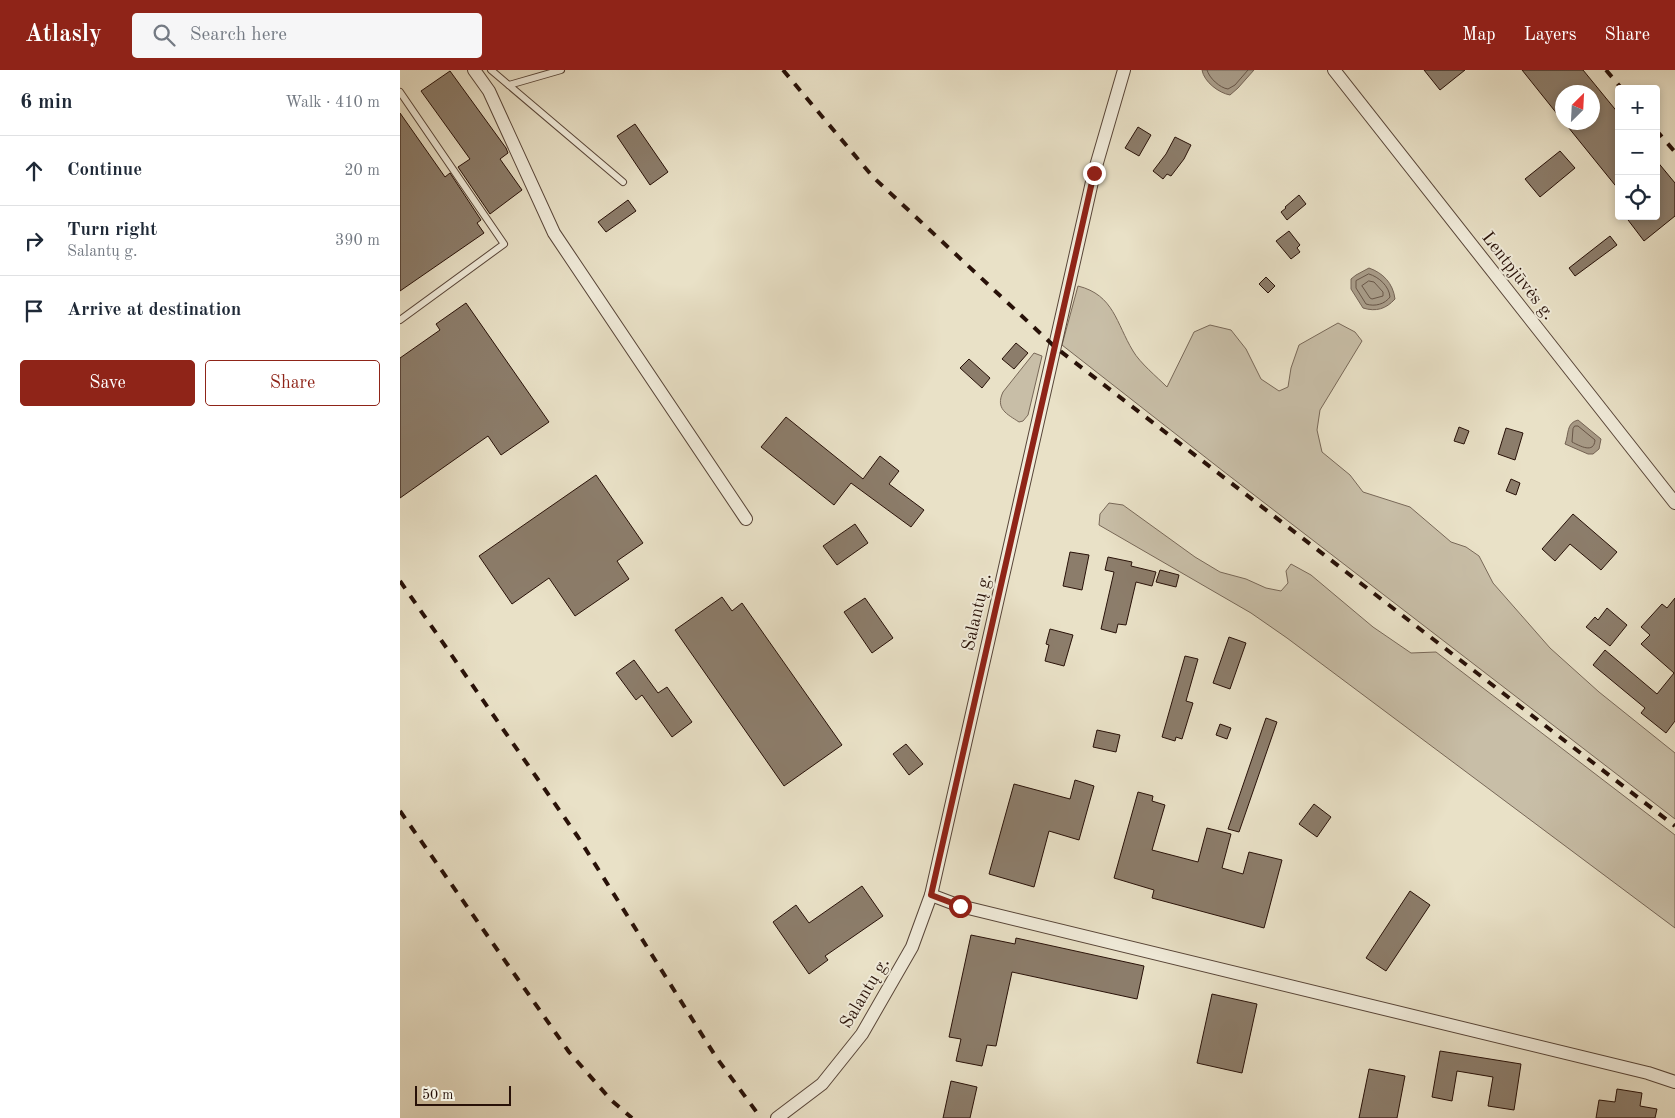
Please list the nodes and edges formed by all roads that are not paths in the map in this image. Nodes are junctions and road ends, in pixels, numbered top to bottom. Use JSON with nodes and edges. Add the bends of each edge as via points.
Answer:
{"nodes":[{"id":1,"x":474,"y":70,"type":"edge"},
{"id":2,"x":491,"y":70,"type":"edge"},
{"id":3,"x":561,"y":70,"type":"edge"},
{"id":4,"x":1124,"y":70,"type":"edge"},
{"id":5,"x":1334,"y":70,"type":"edge"},
{"id":6,"x":509,"y":85,"type":"junction"},
{"id":7,"x":400,"y":92,"type":"edge"},
{"id":8,"x":623,"y":182,"type":"dead end"},
{"id":9,"x":400,"y":320,"type":"edge"},
{"id":10,"x":1675,"y":503,"type":"edge"},
{"id":11,"x":746,"y":519,"type":"dead end"},
{"id":12,"x":931,"y":895,"type":"junction"},
{"id":13,"x":1675,"y":1082,"type":"edge"},
{"id":14,"x":778,"y":1118,"type":"edge"}],
"edges":[{"from":1,"to":11,"type":"street","via":[[489,91],[554,233]]},
{"from":2,"to":6,"type":"lane"},
{"from":3,"to":6,"type":"lane"},
{"from":4,"to":12,"type":"street","name":"Salantų g.","via":[[1094,173]]},
{"from":5,"to":10,"type":"street","name":"Lentpjūvės g."},
{"from":6,"to":8,"type":"lane"},
{"from":7,"to":9,"type":"lane","via":[[504,244]]},
{"from":12,"to":13,"type":"street","via":[[960,906]]},
{"from":12,"to":14,"type":"street","name":"Salantų g.","via":[[912,948],[862,1034],[822,1084]]}]}
